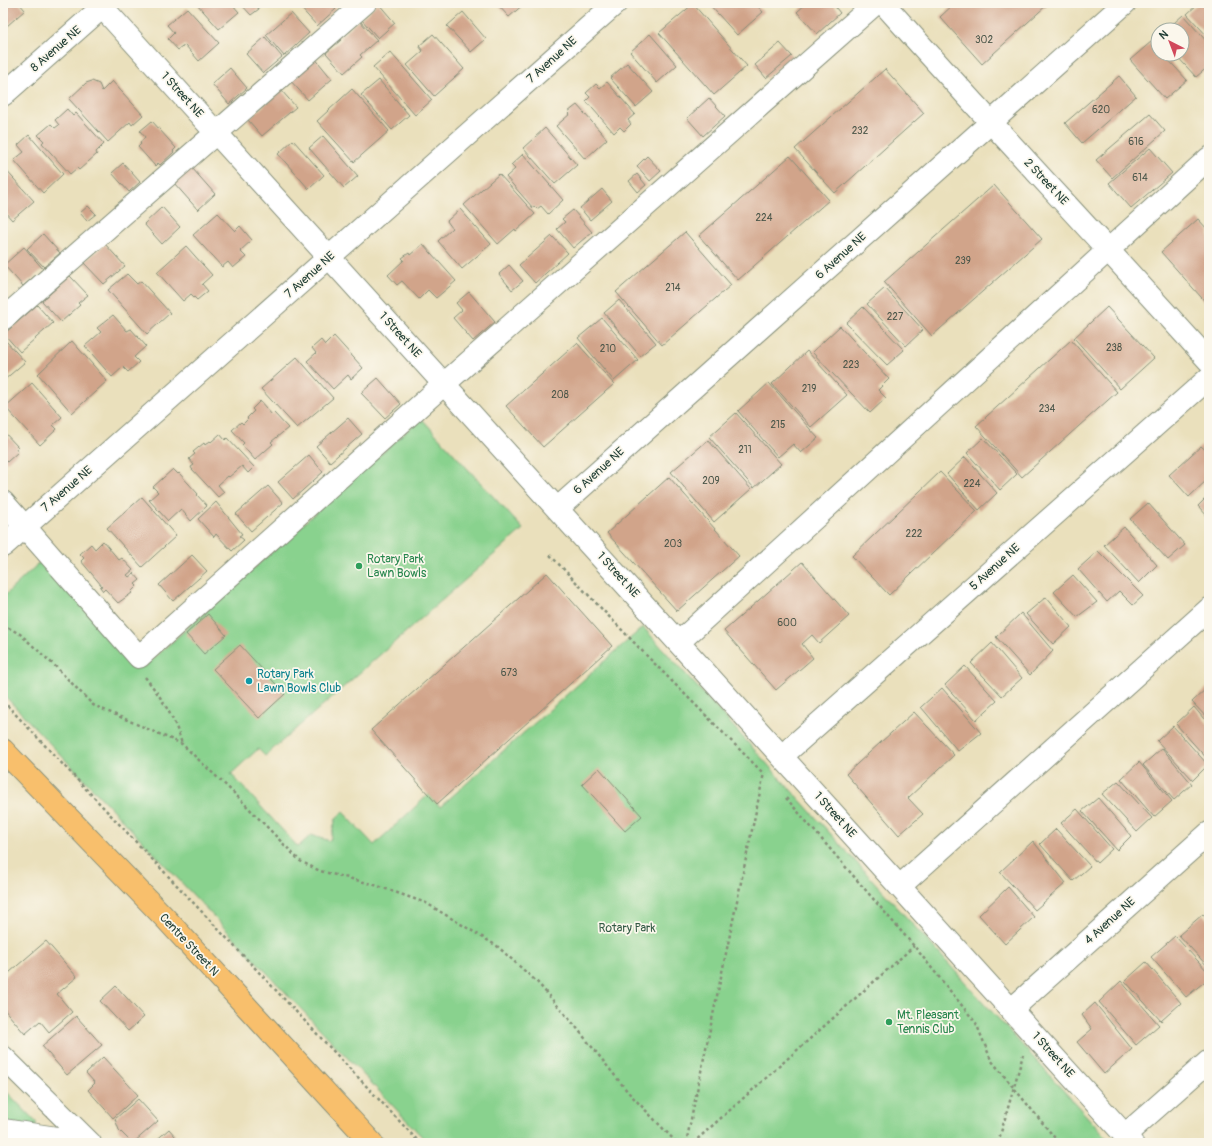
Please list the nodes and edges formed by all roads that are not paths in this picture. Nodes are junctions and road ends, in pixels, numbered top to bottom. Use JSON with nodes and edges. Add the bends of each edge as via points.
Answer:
{"nodes":[{"id":1,"x":365,"y":3,"type":"edge"},
{"id":2,"x":616,"y":3,"type":"edge"},
{"id":3,"x":876,"y":3,"type":"edge"},
{"id":4,"x":883,"y":3,"type":"edge"},
{"id":5,"x":1125,"y":3,"type":"edge"},
{"id":6,"x":105,"y":5,"type":"edge"},
{"id":7,"x":3,"y":95,"type":"edge"},
{"id":8,"x":990,"y":123,"type":"junction"},
{"id":9,"x":217,"y":134,"type":"junction"},
{"id":10,"x":1209,"y":158,"type":"edge"},
{"id":11,"x":1108,"y":249,"type":"junction"},
{"id":12,"x":329,"y":257,"type":"junction"},
{"id":13,"x":3,"y":319,"type":"edge"},
{"id":14,"x":1209,"y":361,"type":"edge"},
{"id":15,"x":1209,"y":378,"type":"edge"},
{"id":16,"x":444,"y":384,"type":"junction"},
{"id":17,"x":3,"y":502,"type":"edge"},
{"id":18,"x":557,"y":508,"type":"junction"},
{"id":19,"x":24,"y":527,"type":"junction"},
{"id":20,"x":3,"y":546,"type":"edge"},
{"id":21,"x":1209,"y":609,"type":"edge"},
{"id":22,"x":679,"y":642,"type":"junction"},
{"id":23,"x":3,"y":750,"type":"edge"},
{"id":24,"x":782,"y":756,"type":"junction"},
{"id":25,"x":1209,"y":833,"type":"edge"},
{"id":26,"x":900,"y":886,"type":"junction"},
{"id":27,"x":1012,"y":1009,"type":"junction"},
{"id":28,"x":3,"y":1057,"type":"edge"},
{"id":29,"x":1209,"y":1061,"type":"edge"},
{"id":30,"x":3,"y":1130,"type":"edge"},
{"id":31,"x":1129,"y":1139,"type":"edge"},
{"id":32,"x":90,"y":1143,"type":"edge"},
{"id":33,"x":372,"y":1143,"type":"edge"}],
"edges":[{"from":1,"to":9,"type":"street"},
{"from":2,"to":12,"type":"street","name":"7 Avenue NE"},
{"from":3,"to":16,"type":"street"},
{"from":4,"to":8,"type":"street","name":"2 Street NE"},
{"from":5,"to":8,"type":"street","name":"6 Avenue NE"},
{"from":6,"to":7,"type":"street","name":"8 Avenue NE"},
{"from":6,"to":9,"type":"street","name":"1 Street NE"},
{"from":8,"to":11,"type":"street","name":"2 Street NE"},
{"from":8,"to":18,"type":"street","name":"6 Avenue NE"},
{"from":9,"to":12,"type":"street","name":"1 Street NE"},
{"from":9,"to":13,"type":"street"},
{"from":10,"to":11,"type":"street"},
{"from":11,"to":14,"type":"street","name":"2 Street NE"},
{"from":11,"to":22,"type":"street"},
{"from":12,"to":16,"type":"street","name":"1 Street NE"},
{"from":12,"to":19,"type":"street","name":"7 Avenue NE"},
{"from":15,"to":24,"type":"street","name":"5 Avenue NE"},
{"from":16,"to":18,"type":"street","name":"1 Street NE"},
{"from":16,"to":19,"type":"street","via":[[139,657]]},
{"from":17,"to":19,"type":"street"},
{"from":18,"to":22,"type":"street","name":"1 Street NE"},
{"from":19,"to":20,"type":"street","name":"7 Avenue NE"},
{"from":21,"to":26,"type":"street"},
{"from":22,"to":24,"type":"street","name":"1 Street NE"},
{"from":23,"to":33,"type":"main road","name":"Centre Street N","via":[[166,919]]},
{"from":24,"to":26,"type":"street","name":"1 Street NE"},
{"from":25,"to":27,"type":"street","name":"4 Avenue NE"},
{"from":26,"to":27,"type":"street","name":"1 Street NE"},
{"from":27,"to":31,"type":"street","name":"1 Street NE"},
{"from":28,"to":32,"type":"street"},
{"from":29,"to":31,"type":"street"},
{"from":30,"to":32,"type":"street"}]}
